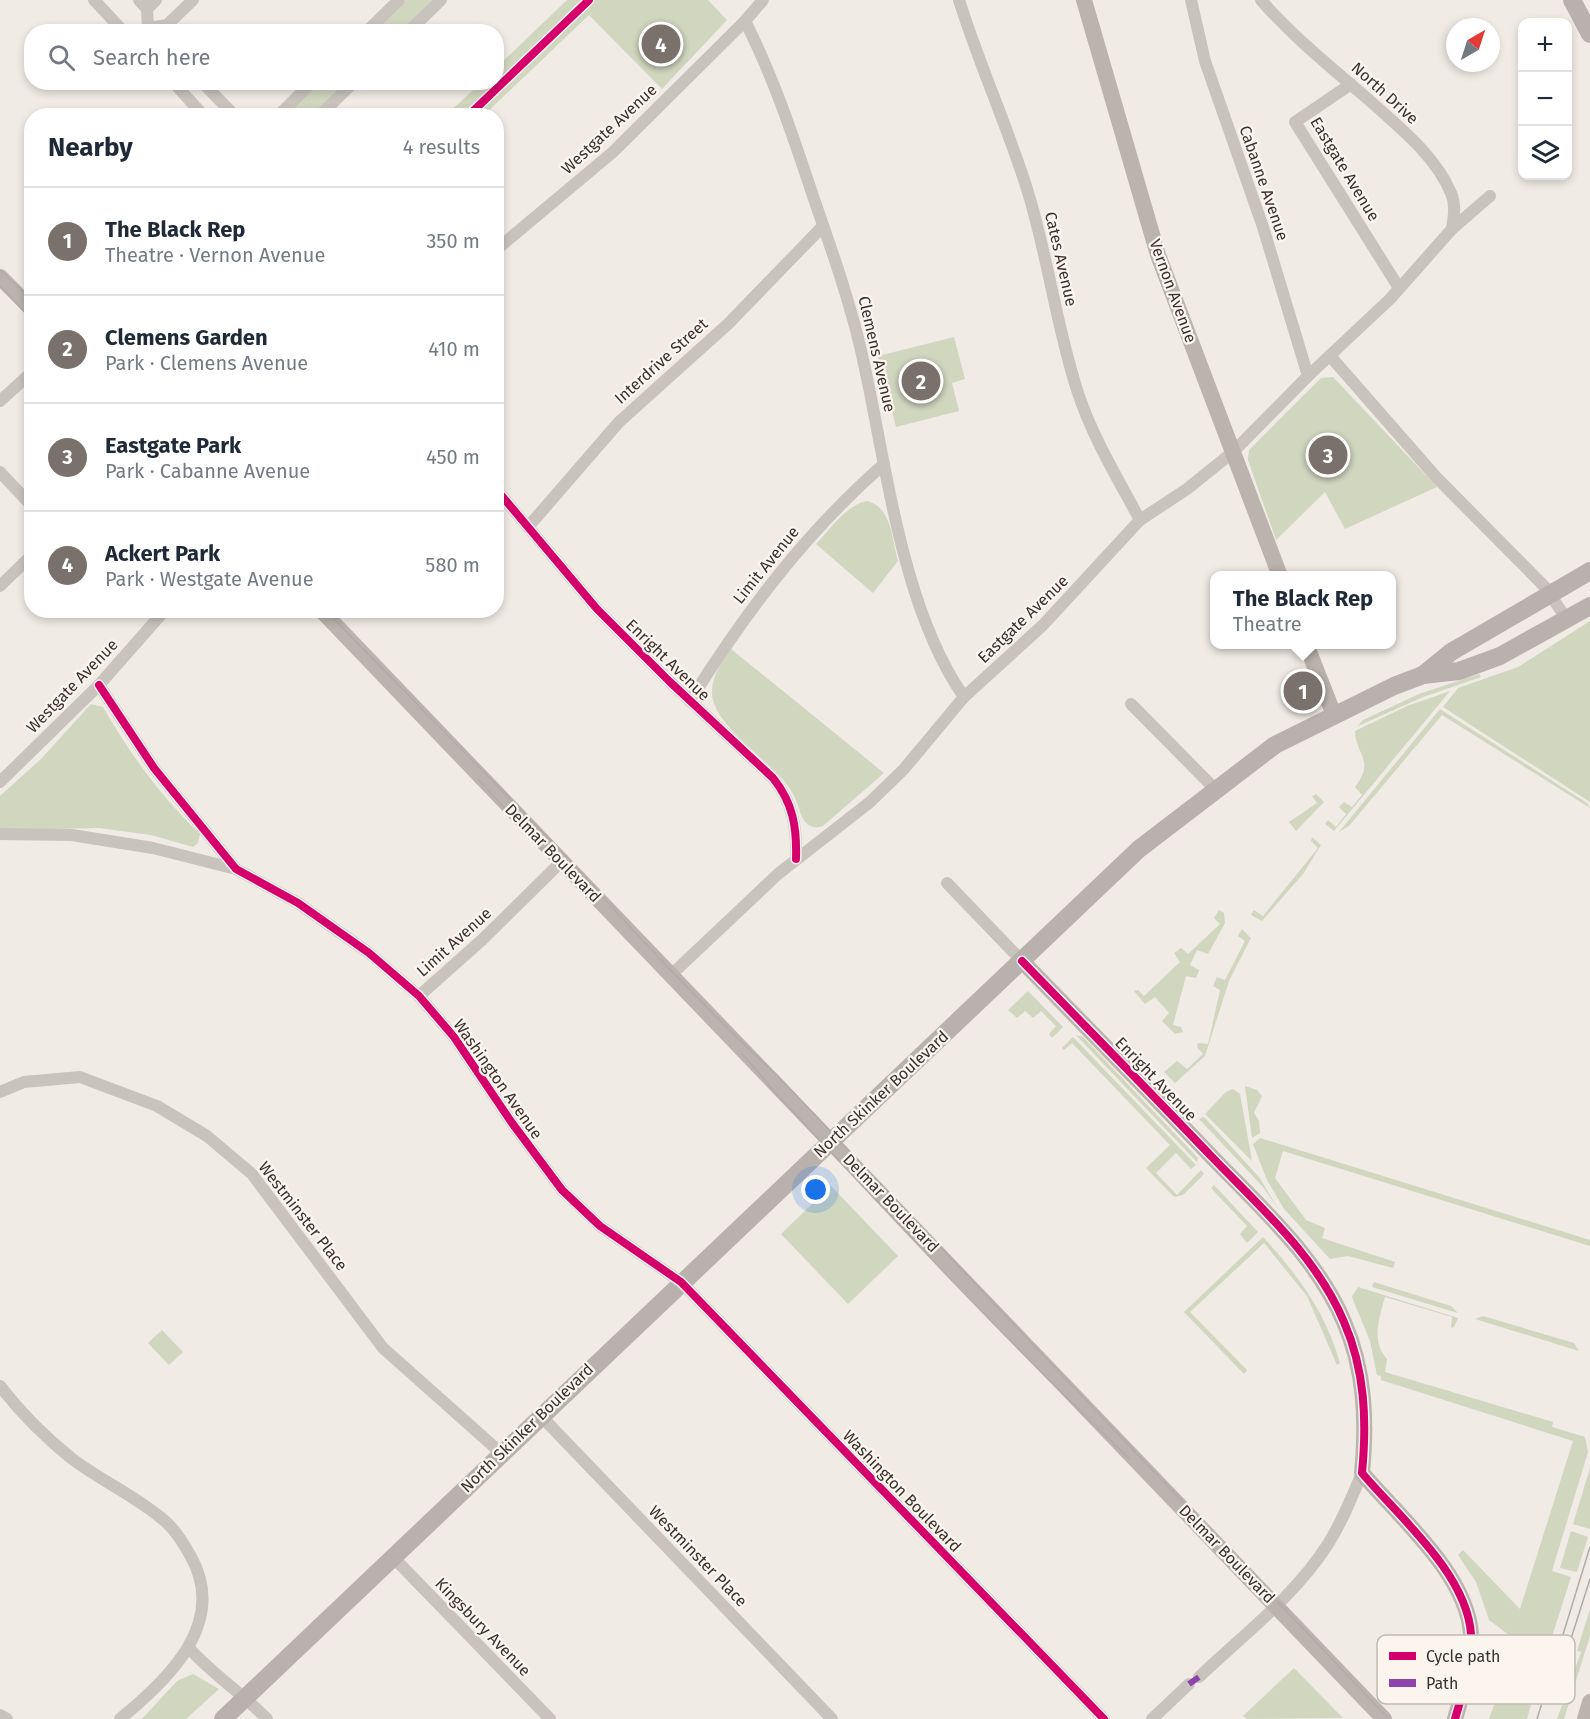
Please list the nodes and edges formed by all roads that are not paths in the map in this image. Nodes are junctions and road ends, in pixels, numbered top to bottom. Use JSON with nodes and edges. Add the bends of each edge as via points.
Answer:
{"nodes":[{"id":1,"x":94,"y":0,"type":"edge"},
{"id":2,"x":193,"y":0,"type":"edge"},
{"id":3,"x":399,"y":0,"type":"edge"},
{"id":4,"x":441,"y":0,"type":"edge"},
{"id":5,"x":763,"y":0,"type":"edge"},
{"id":6,"x":959,"y":0,"type":"edge"},
{"id":7,"x":1084,"y":0,"type":"edge"},
{"id":8,"x":1191,"y":0,"type":"edge"},
{"id":9,"x":1261,"y":0,"type":"edge"},
{"id":10,"x":1572,"y":0,"type":"edge"},
{"id":11,"x":147,"y":3,"type":"edge"},
{"id":12,"x":746,"y":21,"type":"junction"},
{"id":13,"x":116,"y":24,"type":"edge"},
{"id":14,"x":148,"y":24,"type":"edge"},
{"id":15,"x":168,"y":24,"type":"edge"},
{"id":16,"x":374,"y":24,"type":"edge"},
{"id":17,"x":416,"y":24,"type":"edge"},
{"id":18,"x":1590,"y":34,"type":"edge"},
{"id":19,"x":1351,"y":84,"type":"junction"},
{"id":20,"x":180,"y":90,"type":"edge"},
{"id":21,"x":210,"y":90,"type":"edge"},
{"id":22,"x":304,"y":90,"type":"edge"},
{"id":23,"x":346,"y":90,"type":"edge"},
{"id":24,"x":196,"y":108,"type":"edge"},
{"id":25,"x":227,"y":108,"type":"edge"},
{"id":26,"x":286,"y":108,"type":"edge"},
{"id":27,"x":327,"y":108,"type":"edge"},
{"id":28,"x":1490,"y":196,"type":"dead end"},
{"id":29,"x":823,"y":226,"type":"junction"},
{"id":30,"x":1452,"y":229,"type":"junction"},
{"id":31,"x":504,"y":243,"type":"edge"},
{"id":32,"x":0,"y":277,"type":"edge"},
{"id":33,"x":1400,"y":288,"type":"junction"},
{"id":34,"x":24,"y":301,"type":"edge"},
{"id":35,"x":1331,"y":357,"type":"junction"},
{"id":36,"x":1308,"y":376,"type":"junction"},
{"id":37,"x":24,"y":379,"type":"edge"},
{"id":38,"x":0,"y":401,"type":"edge"},
{"id":39,"x":1233,"y":452,"type":"junction"},
{"id":40,"x":884,"y":464,"type":"junction"},
{"id":41,"x":0,"y":472,"type":"edge"},
{"id":42,"x":24,"y":498,"type":"edge"},
{"id":43,"x":504,"y":498,"type":"edge"},
{"id":44,"x":1140,"y":520,"type":"junction"},
{"id":45,"x":528,"y":527,"type":"junction"},
{"id":46,"x":24,"y":563,"type":"edge"},
{"id":47,"x":1278,"y":571,"type":"edge"},
{"id":48,"x":1590,"y":571,"type":"edge"},
{"id":49,"x":0,"y":586,"type":"edge"},
{"id":50,"x":1552,"y":595,"type":"junction"},
{"id":51,"x":1590,"y":606,"type":"edge"},
{"id":52,"x":158,"y":618,"type":"edge"},
{"id":53,"x":329,"y":618,"type":"edge"},
{"id":54,"x":1567,"y":620,"type":"junction"},
{"id":55,"x":1308,"y":649,"type":"edge"},
{"id":56,"x":1423,"y":675,"type":"junction"},
{"id":57,"x":99,"y":685,"type":"junction"},
{"id":58,"x":964,"y":697,"type":"junction"},
{"id":59,"x":690,"y":701,"type":"junction"},
{"id":60,"x":1131,"y":704,"type":"dead end"},
{"id":61,"x":1334,"y":715,"type":"junction"},
{"id":62,"x":0,"y":782,"type":"edge"},
{"id":63,"x":1217,"y":791,"type":"junction"},
{"id":64,"x":0,"y":834,"type":"edge"},
{"id":65,"x":796,"y":859,"type":"junction"},
{"id":66,"x":561,"y":862,"type":"junction"},
{"id":67,"x":236,"y":869,"type":"junction"},
{"id":68,"x":947,"y":883,"type":"dead end"},
{"id":69,"x":1022,"y":961,"type":"junction"},
{"id":70,"x":671,"y":975,"type":"junction"},
{"id":71,"x":419,"y":996,"type":"junction"},
{"id":72,"x":0,"y":1092,"type":"edge"},
{"id":73,"x":831,"y":1140,"type":"junction"},
{"id":74,"x":681,"y":1282,"type":"junction"},
{"id":75,"x":0,"y":1386,"type":"edge"},
{"id":76,"x":540,"y":1415,"type":"junction"},
{"id":77,"x":501,"y":1453,"type":"junction"},
{"id":78,"x":1362,"y":1473,"type":"junction"},
{"id":79,"x":393,"y":1557,"type":"junction"},
{"id":80,"x":1276,"y":1605,"type":"junction"},
{"id":81,"x":1470,"y":1635,"type":"edge"},
{"id":82,"x":189,"y":1648,"type":"junction"},
{"id":83,"x":246,"y":1697,"type":"junction"},
{"id":84,"x":1590,"y":1702,"type":"edge"},
{"id":85,"x":1460,"y":1704,"type":"edge"},
{"id":86,"x":0,"y":1715,"type":"edge"},
{"id":87,"x":7,"y":1719,"type":"edge"},
{"id":88,"x":120,"y":1719,"type":"edge"},
{"id":89,"x":223,"y":1719,"type":"edge"},
{"id":90,"x":267,"y":1719,"type":"edge"},
{"id":91,"x":550,"y":1719,"type":"edge"},
{"id":92,"x":832,"y":1719,"type":"edge"},
{"id":93,"x":1104,"y":1719,"type":"edge"},
{"id":94,"x":1152,"y":1719,"type":"edge"},
{"id":95,"x":1384,"y":1719,"type":"edge"},
{"id":96,"x":1455,"y":1719,"type":"edge"},
{"id":97,"x":1585,"y":1719,"type":"edge"}],
"edges":[{"from":1,"to":13,"type":"street"},
{"from":2,"to":15,"type":"street"},
{"from":3,"to":16,"type":"street"},
{"from":4,"to":17,"type":"street"},
{"from":5,"to":12,"type":"street","name":"Westgate Avenue"},
{"from":6,"to":44,"type":"street","name":"Cates Avenue","via":[[1028,190],[1078,395],[1102,451]]},
{"from":7,"to":39,"type":"street","name":"Vernon Avenue","via":[[1158,255]]},
{"from":8,"to":36,"type":"street","name":"Cabanne Avenue","via":[[1204,61],[1263,227]]},
{"from":9,"to":19,"type":"street","name":"North Drive"},
{"from":10,"to":18,"type":"main road"},
{"from":11,"to":14,"type":"street"},
{"from":12,"to":29,"type":"street","name":"Clemens Avenue","via":[[771,78]]},
{"from":12,"to":31,"type":"street","name":"Westgate Avenue","via":[[613,152]]},
{"from":19,"to":30,"type":"street","name":"North Drive","via":[[1439,170],[1452,194]]},
{"from":19,"to":33,"type":"street","name":"Eastgate Avenue","via":[[1294,122]]},
{"from":20,"to":24,"type":"street"},
{"from":21,"to":25,"type":"street"},
{"from":22,"to":26,"type":"street"},
{"from":23,"to":27,"type":"street"},
{"from":28,"to":30,"type":"street","name":"Eastgate Avenue"},
{"from":29,"to":40,"type":"street","name":"Clemens Avenue","via":[[860,346]]},
{"from":29,"to":45,"type":"street","name":"Interdrive Street","via":[[728,324],[619,422]]},
{"from":30,"to":33,"type":"street","name":"Eastgate Avenue"},
{"from":32,"to":34,"type":"street"},
{"from":33,"to":35,"type":"street","name":"Eastgate Avenue"},
{"from":35,"to":36,"type":"street","name":"Eastgate Avenue"},
{"from":35,"to":50,"type":"street","via":[[1436,477]]},
{"from":36,"to":39,"type":"street","name":"Eastgate Avenue"},
{"from":37,"to":38,"type":"street"},
{"from":39,"to":44,"type":"street","name":"Eastgate Avenue"},
{"from":39,"to":47,"type":"street","name":"Vernon Avenue"},
{"from":40,"to":58,"type":"street","name":"Clemens Avenue","via":[[912,581],[939,655]]},
{"from":40,"to":59,"type":"street","name":"Limit Avenue","via":[[826,518],[769,584]]},
{"from":41,"to":42,"type":"street"},
{"from":43,"to":45,"type":"street","name":"Enright Avenue"},
{"from":44,"to":58,"type":"street","name":"Eastgate Avenue","via":[[1050,618]]},
{"from":45,"to":59,"type":"street","name":"Enright Avenue","via":[[597,609]]},
{"from":46,"to":49,"type":"street"},
{"from":48,"to":50,"type":"main road","name":"North Skinker Boulevard"},
{"from":50,"to":54,"type":"street"},
{"from":50,"to":56,"type":"main road","name":"North Skinker Boulevard","via":[[1450,652]]},
{"from":51,"to":54,"type":"main road","name":"North Skinker Boulevard"},
{"from":52,"to":57,"type":"street","name":"Westgate Avenue"},
{"from":53,"to":66,"type":"street","name":"Delmar Boulevard"},
{"from":54,"to":56,"type":"main road","name":"North Skinker Boulevard","via":[[1500,656],[1459,671]]},
{"from":55,"to":61,"type":"street"},
{"from":56,"to":61,"type":"main road","name":"North Skinker Boulevard"},
{"from":57,"to":62,"type":"street","name":"Westgate Avenue"},
{"from":57,"to":67,"type":"street","name":"Washington Avenue","via":[[154,768]]},
{"from":58,"to":65,"type":"street","name":"Eastgate Avenue","via":[[904,769],[865,806]]},
{"from":59,"to":65,"type":"street","name":"Enright Avenue","via":[[760,764],[784,792],[793,816]]},
{"from":60,"to":63,"type":"street"},
{"from":61,"to":63,"type":"main road","name":"North Skinker Boulevard","via":[[1275,745]]},
{"from":63,"to":69,"type":"main road","name":"North Skinker Boulevard","via":[[1139,849]]},
{"from":64,"to":67,"type":"street","name":"Washington Avenue","via":[[72,835],[153,848]]},
{"from":65,"to":70,"type":"street","name":"Eastgate Avenue"},
{"from":66,"to":70,"type":"street","name":"Delmar Boulevard"},
{"from":66,"to":71,"type":"street","name":"Limit Avenue"},
{"from":67,"to":71,"type":"street","name":"Washington Avenue","via":[[298,903],[369,953]]},
{"from":68,"to":69,"type":"street","name":"Enright Avenue"},
{"from":69,"to":73,"type":"main road","name":"North Skinker Boulevard"},
{"from":69,"to":78,"type":"street","name":"Enright Avenue","via":[[1269,1217],[1323,1283],[1344,1321],[1358,1364],[1365,1407]]},
{"from":70,"to":73,"type":"street","name":"Delmar Boulevard"},
{"from":71,"to":74,"type":"street","name":"Washington Avenue","via":[[454,1037],[562,1190],[600,1226]]},
{"from":72,"to":77,"type":"street","name":"Westminster Place","via":[[24,1082],[80,1077],[157,1106],[207,1136],[252,1174],[383,1348]]},
{"from":73,"to":74,"type":"main road","name":"North Skinker Boulevard"},
{"from":73,"to":80,"type":"street","name":"Delmar Boulevard"},
{"from":74,"to":76,"type":"main road","name":"North Skinker Boulevard"},
{"from":74,"to":93,"type":"street","name":"Washington Boulevard"},
{"from":75,"to":82,"type":"street","via":[[71,1458],[167,1522],[183,1542],[202,1583],[204,1607]]},
{"from":76,"to":77,"type":"main road","name":"North Skinker Boulevard"},
{"from":76,"to":92,"type":"street","name":"Westminster Place"},
{"from":77,"to":79,"type":"main road","name":"North Skinker Boulevard"},
{"from":78,"to":80,"type":"street","via":[[1329,1542]]},
{"from":78,"to":81,"type":"street","via":[[1447,1570],[1462,1599]]},
{"from":79,"to":83,"type":"main road","name":"North Skinker Boulevard"},
{"from":79,"to":91,"type":"street","name":"Kingsbury Avenue"},
{"from":80,"to":94,"type":"street"},
{"from":80,"to":95,"type":"street","name":"Delmar Boulevard"},
{"from":82,"to":83,"type":"street","via":[[222,1682]]},
{"from":82,"to":88,"type":"street","via":[[155,1688]]},
{"from":83,"to":89,"type":"main road","name":"North Skinker Boulevard"},
{"from":83,"to":90,"type":"street"},
{"from":84,"to":97,"type":"street"},
{"from":85,"to":96,"type":"street"},
{"from":86,"to":87,"type":"street"}]}
